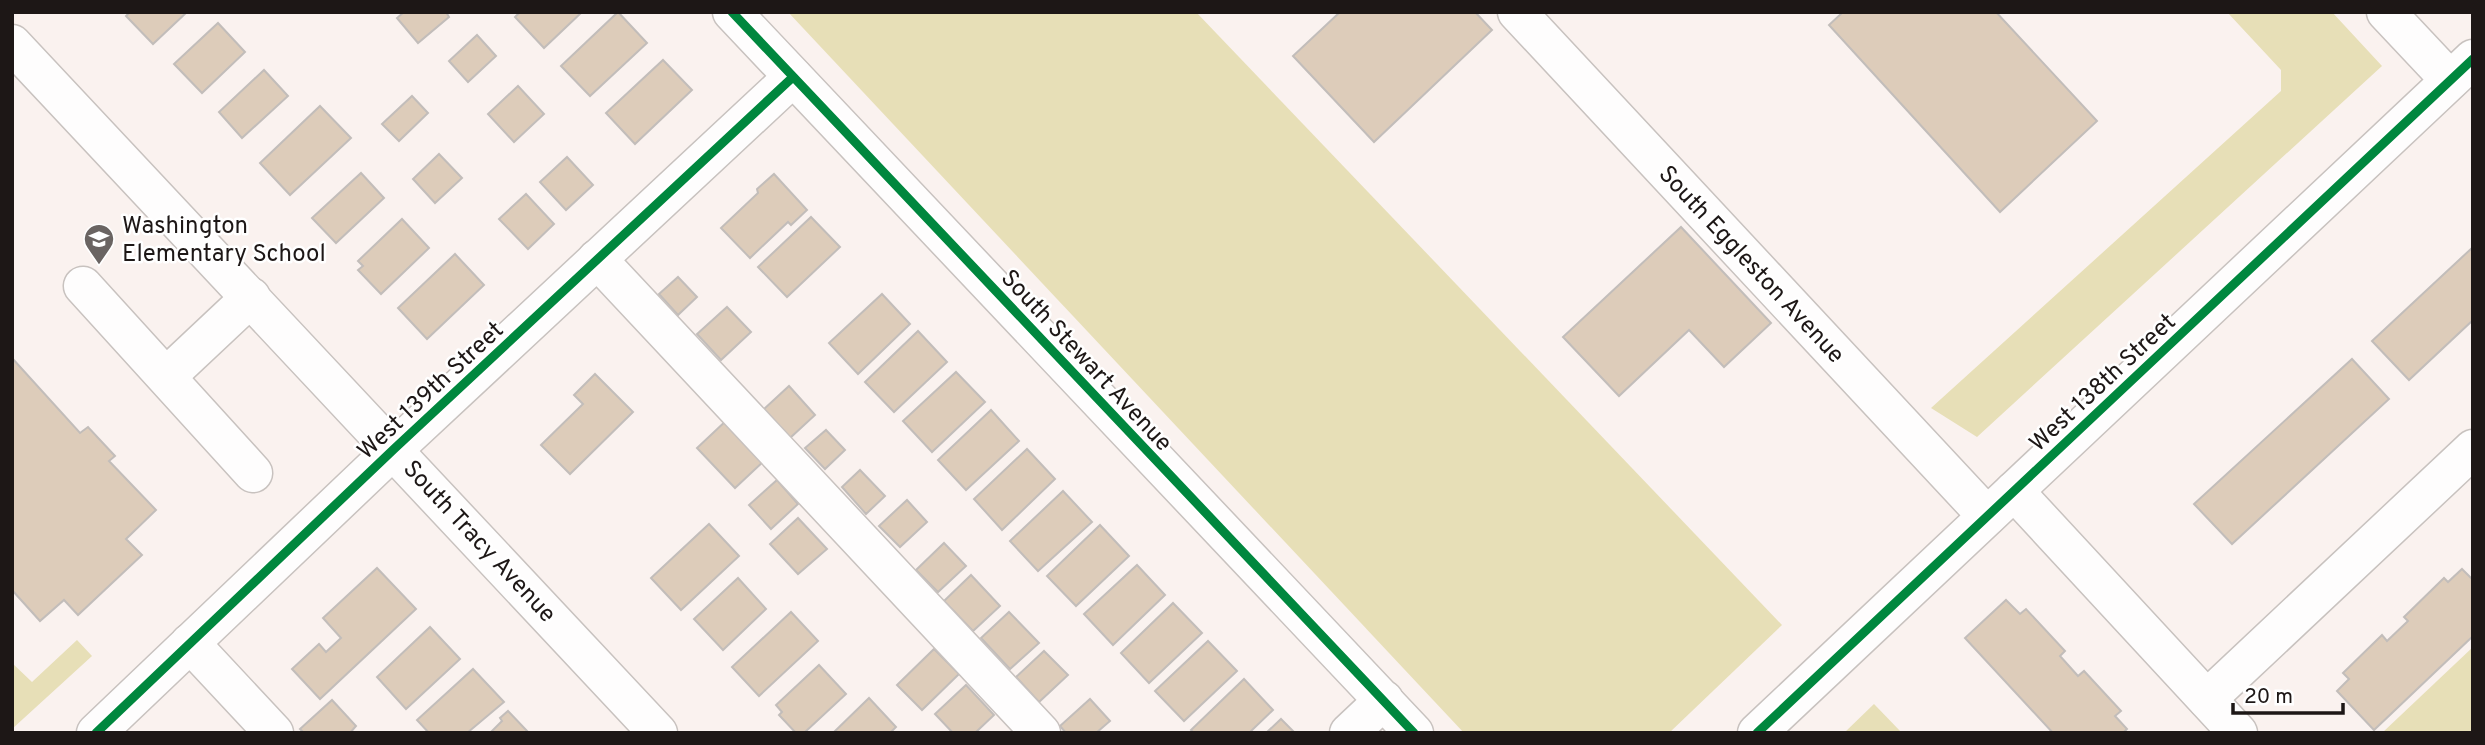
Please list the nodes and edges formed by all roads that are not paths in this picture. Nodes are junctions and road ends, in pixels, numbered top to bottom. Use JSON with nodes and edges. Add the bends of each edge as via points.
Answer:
{"nodes":[{"id":1,"x":732,"y":12,"type":"edge"},
{"id":2,"x":1517,"y":12,"type":"edge"},
{"id":3,"x":2386,"y":12,"type":"edge"},
{"id":4,"x":12,"y":44,"type":"edge"},
{"id":5,"x":2462,"y":70,"type":"edge"},
{"id":6,"x":793,"y":78,"type":"junction"},
{"id":7,"x":597,"y":260,"type":"junction"},
{"id":8,"x":83,"y":286,"type":"dead end"},
{"id":9,"x":251,"y":297,"type":"junction"},
{"id":10,"x":167,"y":376,"type":"junction"},
{"id":11,"x":394,"y":449,"type":"junction"},
{"id":12,"x":2473,"y":449,"type":"edge"},
{"id":13,"x":253,"y":473,"type":"dead end"},
{"id":14,"x":2001,"y":504,"type":"junction"},
{"id":15,"x":190,"y":643,"type":"junction"},
{"id":16,"x":2207,"y":699,"type":"junction"},
{"id":17,"x":1384,"y":700,"type":"junction"},
{"id":18,"x":96,"y":733,"type":"edge"},
{"id":19,"x":274,"y":733,"type":"edge"},
{"id":20,"x":658,"y":733,"type":"edge"},
{"id":21,"x":1041,"y":733,"type":"edge"},
{"id":22,"x":1349,"y":733,"type":"edge"},
{"id":23,"x":1414,"y":733,"type":"edge"},
{"id":24,"x":1757,"y":733,"type":"edge"},
{"id":25,"x":2238,"y":733,"type":"edge"}],
"edges":[{"from":1,"to":6,"type":"street","name":"South Stewart Avenue"},
{"from":2,"to":14,"type":"street","name":"South Eggleston Avenue"},
{"from":3,"to":5,"type":"street"},
{"from":4,"to":9,"type":"street","name":"South Tracy Avenue"},
{"from":5,"to":14,"type":"street","name":"West 138th Street"},
{"from":6,"to":7,"type":"street","name":"West 139th Street"},
{"from":6,"to":17,"type":"street","name":"South Stewart Avenue"},
{"from":7,"to":11,"type":"street","name":"West 139th Street"},
{"from":7,"to":21,"type":"street"},
{"from":8,"to":10,"type":"street"},
{"from":9,"to":10,"type":"street"},
{"from":9,"to":11,"type":"street","name":"South Tracy Avenue"},
{"from":10,"to":13,"type":"street"},
{"from":11,"to":15,"type":"street","name":"West 139th Street"},
{"from":11,"to":20,"type":"street","name":"South Tracy Avenue"},
{"from":12,"to":16,"type":"street"},
{"from":14,"to":16,"type":"street","name":"South Eggleston Avenue"},
{"from":14,"to":24,"type":"street","name":"West 138th Street"},
{"from":15,"to":18,"type":"street","name":"West 139th Street"},
{"from":15,"to":19,"type":"street"},
{"from":16,"to":25,"type":"street","name":"South Eggleston Avenue"},
{"from":17,"to":22,"type":"street"},
{"from":17,"to":23,"type":"street","name":"South Stewart Avenue"}]}
